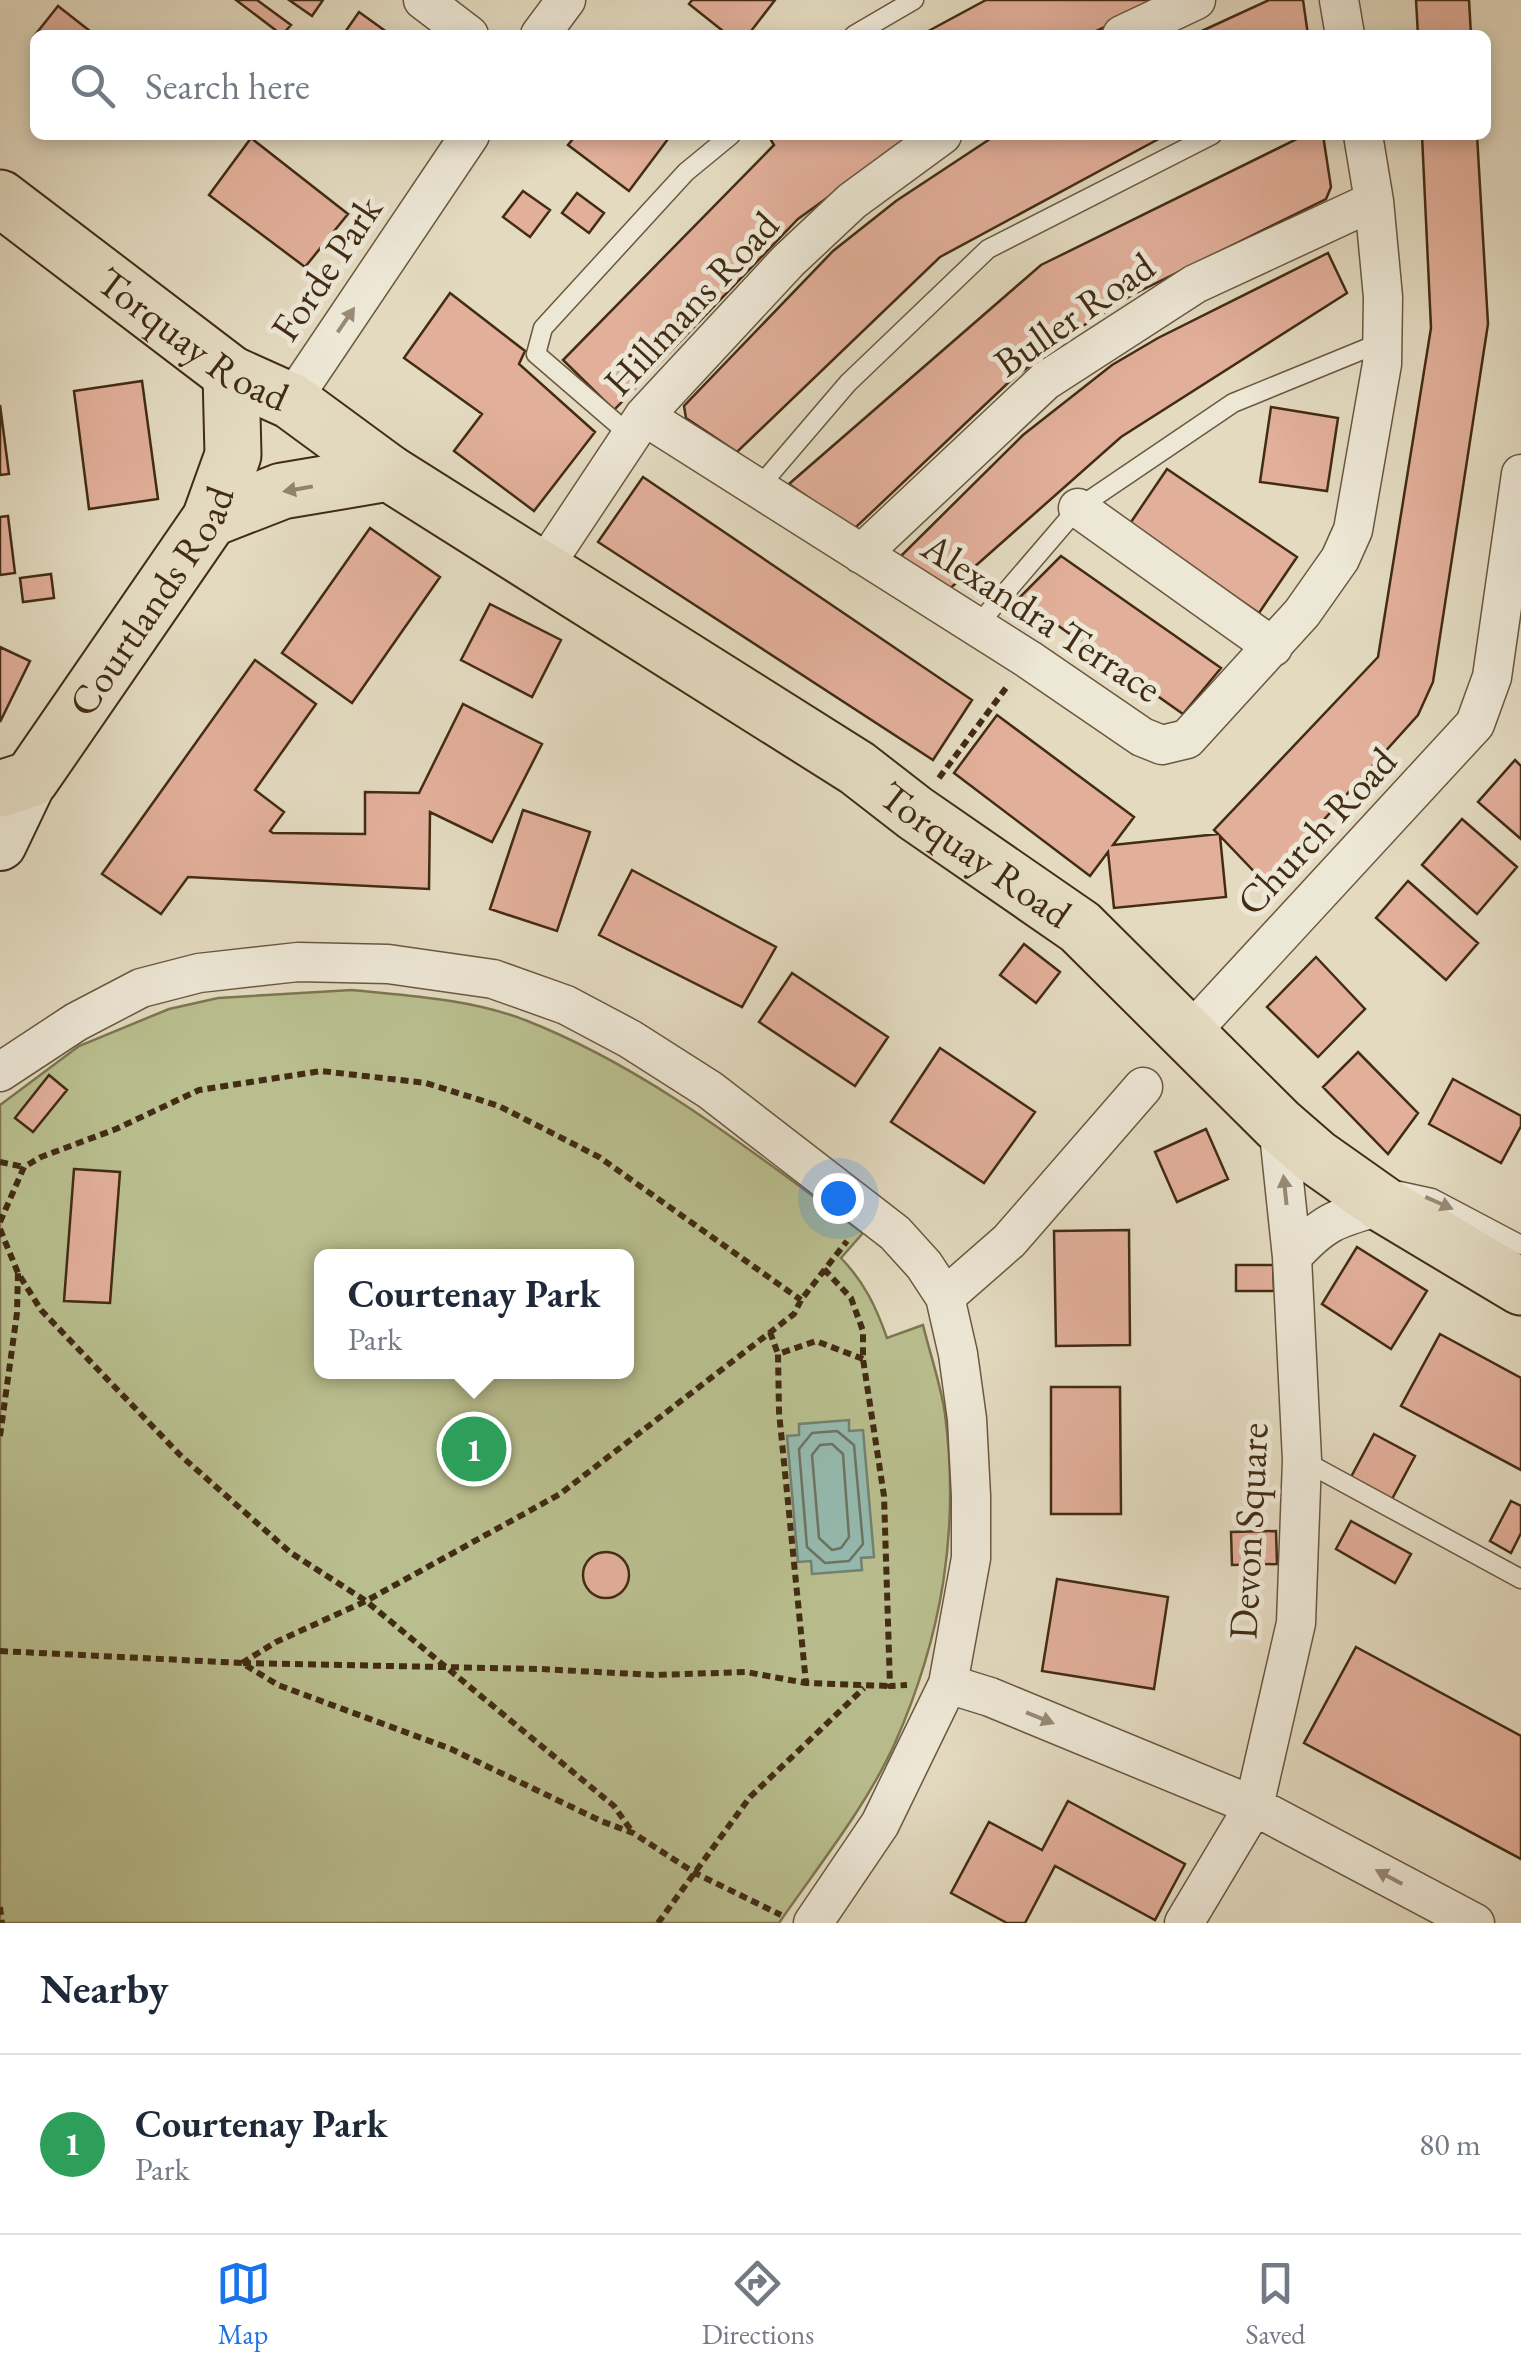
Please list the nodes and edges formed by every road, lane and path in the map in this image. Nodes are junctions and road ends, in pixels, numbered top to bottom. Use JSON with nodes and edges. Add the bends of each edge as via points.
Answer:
{"nodes":[{"id":1,"x":423,"y":0,"type":"edge"},
{"id":2,"x":566,"y":0,"type":"edge"},
{"id":3,"x":914,"y":0,"type":"edge"},
{"id":4,"x":1196,"y":0,"type":"edge"},
{"id":5,"x":1339,"y":0,"type":"edge"},
{"id":6,"x":462,"y":30,"type":"edge"},
{"id":7,"x":544,"y":30,"type":"edge"},
{"id":8,"x":863,"y":30,"type":"edge"},
{"id":9,"x":1133,"y":30,"type":"edge"},
{"id":10,"x":1345,"y":30,"type":"edge"},
{"id":11,"x":467,"y":140,"type":"edge"},
{"id":12,"x":725,"y":140,"type":"edge"},
{"id":13,"x":935,"y":140,"type":"edge"},
{"id":14,"x":1202,"y":140,"type":"edge"},
{"id":15,"x":1364,"y":140,"type":"edge"},
{"id":16,"x":0,"y":198,"type":"edge"},
{"id":17,"x":1374,"y":201,"type":"junction"},
{"id":18,"x":1382,"y":342,"type":"junction"},
{"id":19,"x":231,"y":374,"type":"junction"},
{"id":20,"x":291,"y":401,"type":"junction"},
{"id":21,"x":637,"y":426,"type":"junction"},
{"id":22,"x":389,"y":473,"type":"junction"},
{"id":23,"x":1521,"y":474,"type":"edge"},
{"id":24,"x":759,"y":487,"type":"junction"},
{"id":25,"x":1078,"y":508,"type":"junction"},
{"id":26,"x":210,"y":520,"type":"junction"},
{"id":27,"x":861,"y":554,"type":"junction"},
{"id":28,"x":543,"y":568,"type":"junction"},
{"id":29,"x":975,"y":628,"type":"junction"},
{"id":30,"x":1273,"y":647,"type":"junction"},
{"id":31,"x":1028,"y":659,"type":"junction"},
{"id":32,"x":1507,"y":674,"type":"edge"},
{"id":33,"x":16,"y":784,"type":"edge"},
{"id":34,"x":914,"y":812,"type":"junction"},
{"id":35,"x":0,"y":844,"type":"edge"},
{"id":36,"x":1188,"y":1035,"type":"junction"},
{"id":37,"x":12,"y":1062,"type":"edge"},
{"id":38,"x":1143,"y":1087,"type":"dead end"},
{"id":39,"x":1278,"y":1124,"type":"junction"},
{"id":40,"x":0,"y":1162,"type":"edge"},
{"id":41,"x":24,"y":1167,"type":"junction"},
{"id":42,"x":1367,"y":1194,"type":"junction"},
{"id":43,"x":870,"y":1213,"type":"junction"},
{"id":44,"x":0,"y":1222,"type":"edge"},
{"id":45,"x":0,"y":1229,"type":"edge"},
{"id":46,"x":1521,"y":1245,"type":"edge"},
{"id":47,"x":1292,"y":1256,"type":"junction"},
{"id":48,"x":824,"y":1269,"type":"junction"},
{"id":49,"x":18,"y":1273,"type":"junction"},
{"id":50,"x":1521,"y":1287,"type":"edge"},
{"id":51,"x":945,"y":1297,"type":"junction"},
{"id":52,"x":801,"y":1300,"type":"junction"},
{"id":53,"x":770,"y":1331,"type":"junction"},
{"id":54,"x":778,"y":1354,"type":"junction"},
{"id":55,"x":863,"y":1359,"type":"junction"},
{"id":56,"x":0,"y":1436,"type":"edge"},
{"id":57,"x":1302,"y":1460,"type":"junction"},
{"id":58,"x":1521,"y":1579,"type":"edge"},
{"id":59,"x":366,"y":1601,"type":"junction"},
{"id":60,"x":0,"y":1651,"type":"edge"},
{"id":61,"x":242,"y":1663,"type":"junction"},
{"id":62,"x":447,"y":1669,"type":"junction"},
{"id":63,"x":806,"y":1683,"type":"junction"},
{"id":64,"x":948,"y":1684,"type":"junction"},
{"id":65,"x":890,"y":1686,"type":"junction"},
{"id":66,"x":864,"y":1687,"type":"junction"},
{"id":67,"x":1254,"y":1806,"type":"junction"},
{"id":68,"x":632,"y":1833,"type":"junction"},
{"id":69,"x":696,"y":1873,"type":"junction"},
{"id":70,"x":0,"y":1907,"type":"edge"},
{"id":71,"x":803,"y":1922,"type":"edge"},
{"id":72,"x":2,"y":1923,"type":"edge"},
{"id":73,"x":658,"y":1923,"type":"edge"},
{"id":74,"x":1184,"y":1923,"type":"edge"},
{"id":75,"x":1475,"y":1923,"type":"edge"}],
"edges":[{"from":1,"to":6,"type":"street"},
{"from":2,"to":7,"type":"street"},
{"from":3,"to":8,"type":"lane"},
{"from":4,"to":9,"type":"street"},
{"from":5,"to":10,"type":"street"},
{"from":20,"to":11,"type":"street","name":"Forde Park","one_way":true},
{"from":12,"to":21,"type":"lane","via":[[686,172],[543,328],[536,354]]},
{"from":13,"to":21,"type":"street","name":"Hillmans Road","via":[[788,260]]},
{"from":14,"to":24,"type":"lane","via":[[988,250],[848,383]]},
{"from":15,"to":17,"type":"street","name":"Alexandra Terrace"},
{"from":16,"to":19,"type":"main road","name":"Torquay Road"},
{"from":17,"to":18,"type":"street","name":"Alexandra Terrace"},
{"from":17,"to":27,"type":"street","name":"Buller Road","via":[[1195,284],[1046,381]]},
{"from":18,"to":25,"type":"lane","via":[[1233,403]]},
{"from":18,"to":30,"type":"street","name":"Alexandra Terrace","via":[[1353,530],[1340,559]]},
{"from":19,"to":20,"type":"main road","name":"Torquay Road"},
{"from":19,"to":26,"type":"main road","name":"Courtlands Road","via":[[233,455]]},
{"from":20,"to":22,"type":"main road","name":"Torquay Road"},
{"from":21,"to":24,"type":"street","name":"Alexandra Terrace"},
{"from":21,"to":28,"type":"street","name":"Hillmans Road"},
{"from":22,"to":26,"type":"main road","one_way":true,"via":[[282,491]]},
{"from":22,"to":28,"type":"main road","name":"Torquay Road"},
{"from":23,"to":32,"type":"street","name":"Church Road"},
{"from":24,"to":27,"type":"street","name":"Alexandra Terrace"},
{"from":25,"to":29,"type":"lane"},
{"from":25,"to":30,"type":"street"},
{"from":26,"to":33,"type":"main road","name":"Courtlands Road"},
{"from":27,"to":29,"type":"street","name":"Alexandra Terrace"},
{"from":28,"to":34,"type":"main road","name":"Torquay Road","via":[[857,768]]},
{"from":29,"to":31,"type":"street","name":"Alexandra Terrace"},
{"from":30,"to":31,"type":"street","name":"Alexandra Terrace","via":[[1187,738],[1162,745]]},
{"from":31,"to":34,"type":"path"},
{"from":32,"to":36,"type":"street","name":"Church Road","via":[[1475,724]]},
{"from":33,"to":35,"type":"main road"},
{"from":34,"to":36,"type":"main road","name":"Torquay Road","via":[[1080,926]]},
{"from":36,"to":39,"type":"main road","name":"Torquay Road"},
{"from":37,"to":43,"type":"street","via":[[141,988],[199,973],[298,962],[370,963],[493,979],[630,1039],[710,1090]]},
{"from":38,"to":51,"type":"street","via":[[1009,1241]]},
{"from":39,"to":42,"type":"main road","name":"Torquay Road"},
{"from":47,"to":39,"type":"street","name":"Devon Square","one_way":true},
{"from":40,"to":41,"type":"path"},
{"from":41,"to":44,"type":"path"},
{"from":41,"to":52,"type":"path","via":[[199,1090],[322,1071],[426,1083],[499,1106],[599,1157]]},
{"from":42,"to":46,"type":"lane","one_way":true,"via":[[1432,1198]]},
{"from":42,"to":47,"type":"street"},
{"from":42,"to":50,"type":"main road","name":"Torquay Road"},
{"from":43,"to":48,"type":"path"},
{"from":43,"to":51,"type":"street","via":[[905,1243]]},
{"from":45,"to":49,"type":"path"},
{"from":47,"to":57,"type":"street","name":"Devon Square"},
{"from":48,"to":52,"type":"path"},
{"from":48,"to":55,"type":"path","via":[[858,1313]]},
{"from":49,"to":56,"type":"path"},
{"from":49,"to":59,"type":"path","via":[[42,1310],[180,1455],[290,1552]]},
{"from":51,"to":64,"type":"street","via":[[958,1354],[972,1496],[971,1558]]},
{"from":52,"to":53,"type":"path"},
{"from":53,"to":54,"type":"path"},
{"from":53,"to":59,"type":"path","via":[[560,1494]]},
{"from":54,"to":55,"type":"path","via":[[816,1342]]},
{"from":54,"to":63,"type":"path"},
{"from":55,"to":65,"type":"path","via":[[884,1496]]},
{"from":57,"to":58,"type":"lane"},
{"from":57,"to":67,"type":"street","name":"Devon Square","via":[[1296,1623]]},
{"from":59,"to":61,"type":"path"},
{"from":59,"to":62,"type":"path"},
{"from":60,"to":61,"type":"path"},
{"from":61,"to":62,"type":"path"},
{"from":61,"to":68,"type":"path","via":[[278,1686],[452,1749]]},
{"from":62,"to":63,"type":"path","via":[[746,1672]]},
{"from":62,"to":68,"type":"path","via":[[614,1806]]},
{"from":63,"to":66,"type":"path"},
{"from":64,"to":65,"type":"path"},
{"from":64,"to":67,"type":"street","one_way":true},
{"from":64,"to":71,"type":"street","via":[[880,1824]]},
{"from":65,"to":66,"type":"path"},
{"from":66,"to":69,"type":"path","via":[[750,1797]]},
{"from":67,"to":74,"type":"street","name":"Devon Square"},
{"from":75,"to":67,"type":"street","one_way":true},
{"from":68,"to":69,"type":"path"},
{"from":69,"to":71,"type":"path"},
{"from":69,"to":73,"type":"path"},
{"from":70,"to":72,"type":"path"}]}
